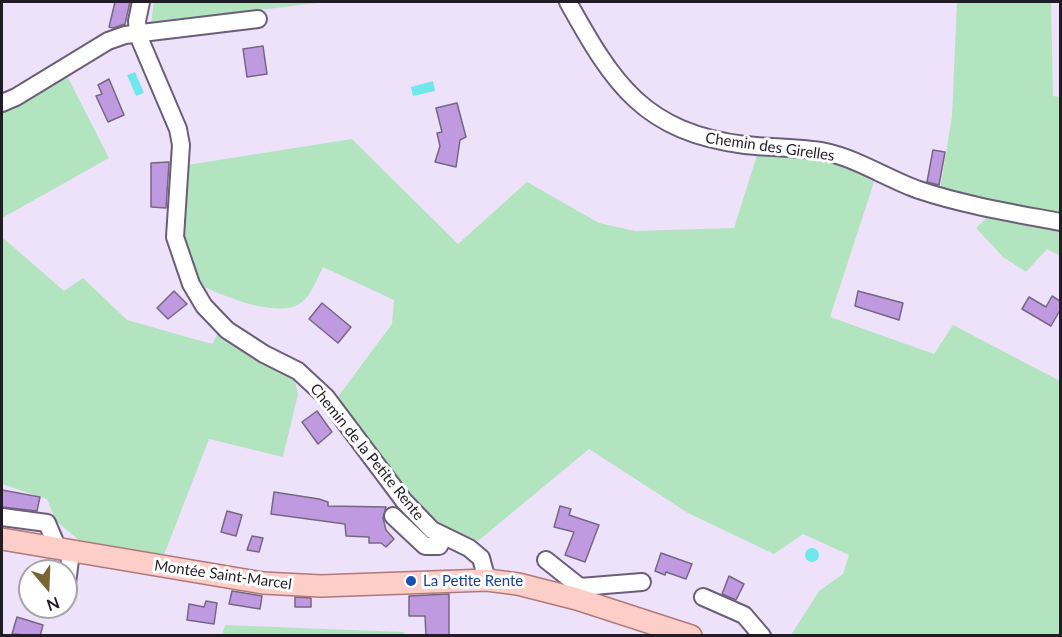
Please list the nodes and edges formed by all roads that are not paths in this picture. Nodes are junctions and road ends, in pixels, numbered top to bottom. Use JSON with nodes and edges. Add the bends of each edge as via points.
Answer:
{"nodes":[{"id":1,"x":141,"y":2,"type":"edge"},
{"id":2,"x":568,"y":2,"type":"edge"},
{"id":3,"x":258,"y":19,"type":"dead end"},
{"id":4,"x":138,"y":35,"type":"junction"},
{"id":5,"x":2,"y":103,"type":"edge"},
{"id":6,"x":1060,"y":222,"type":"edge"},
{"id":7,"x":393,"y":516,"type":"dead end"},
{"id":8,"x":2,"y":517,"type":"edge"},
{"id":9,"x":444,"y":537,"type":"junction"},
{"id":10,"x":2,"y":539,"type":"edge"},
{"id":11,"x":65,"y":550,"type":"junction"},
{"id":12,"x":65,"y":559,"type":"edge"},
{"id":13,"x":546,"y":560,"type":"dead end"},
{"id":14,"x":487,"y":580,"type":"junction"},
{"id":15,"x":642,"y":582,"type":"dead end"},
{"id":16,"x":578,"y":593,"type":"junction"},
{"id":17,"x":703,"y":597,"type":"dead end"},
{"id":18,"x":684,"y":634,"type":"edge"},
{"id":19,"x":762,"y":636,"type":"edge"}],
"edges":[{"from":1,"to":4,"type":"street","name":"Chemin de la Petite Rente"},
{"from":2,"to":6,"type":"street","name":"Chemin des Girelles","via":[[637,103],[680,130],[747,145],[828,152],[921,191]]},
{"from":3,"to":4,"type":"street"},
{"from":4,"to":5,"type":"street","via":[[108,41]]},
{"from":4,"to":9,"type":"street","name":"Chemin de la Petite Rente","via":[[178,129],[181,145],[175,237],[199,298],[227,330],[298,371],[326,397],[404,501]]},
{"from":7,"to":9,"type":"street","via":[[425,546],[439,546]]},
{"from":8,"to":11,"type":"street","via":[[47,523]]},
{"from":9,"to":14,"type":"street","name":"Chemin de la Petite Rente","via":[[481,558]]},
{"from":10,"to":11,"type":"main road","name":"Montée Saint-Marcel"},
{"from":11,"to":12,"type":"street"},
{"from":11,"to":14,"type":"main road","name":"Montée Saint-Marcel","via":[[263,583],[321,586]]},
{"from":13,"to":16,"type":"street"},
{"from":14,"to":16,"type":"main road","name":"Montée Saint-Marcel"},
{"from":15,"to":16,"type":"street"},
{"from":16,"to":18,"type":"main road","name":"Montée Saint-Marcel"},
{"from":17,"to":19,"type":"street","via":[[744,615]]}]}
